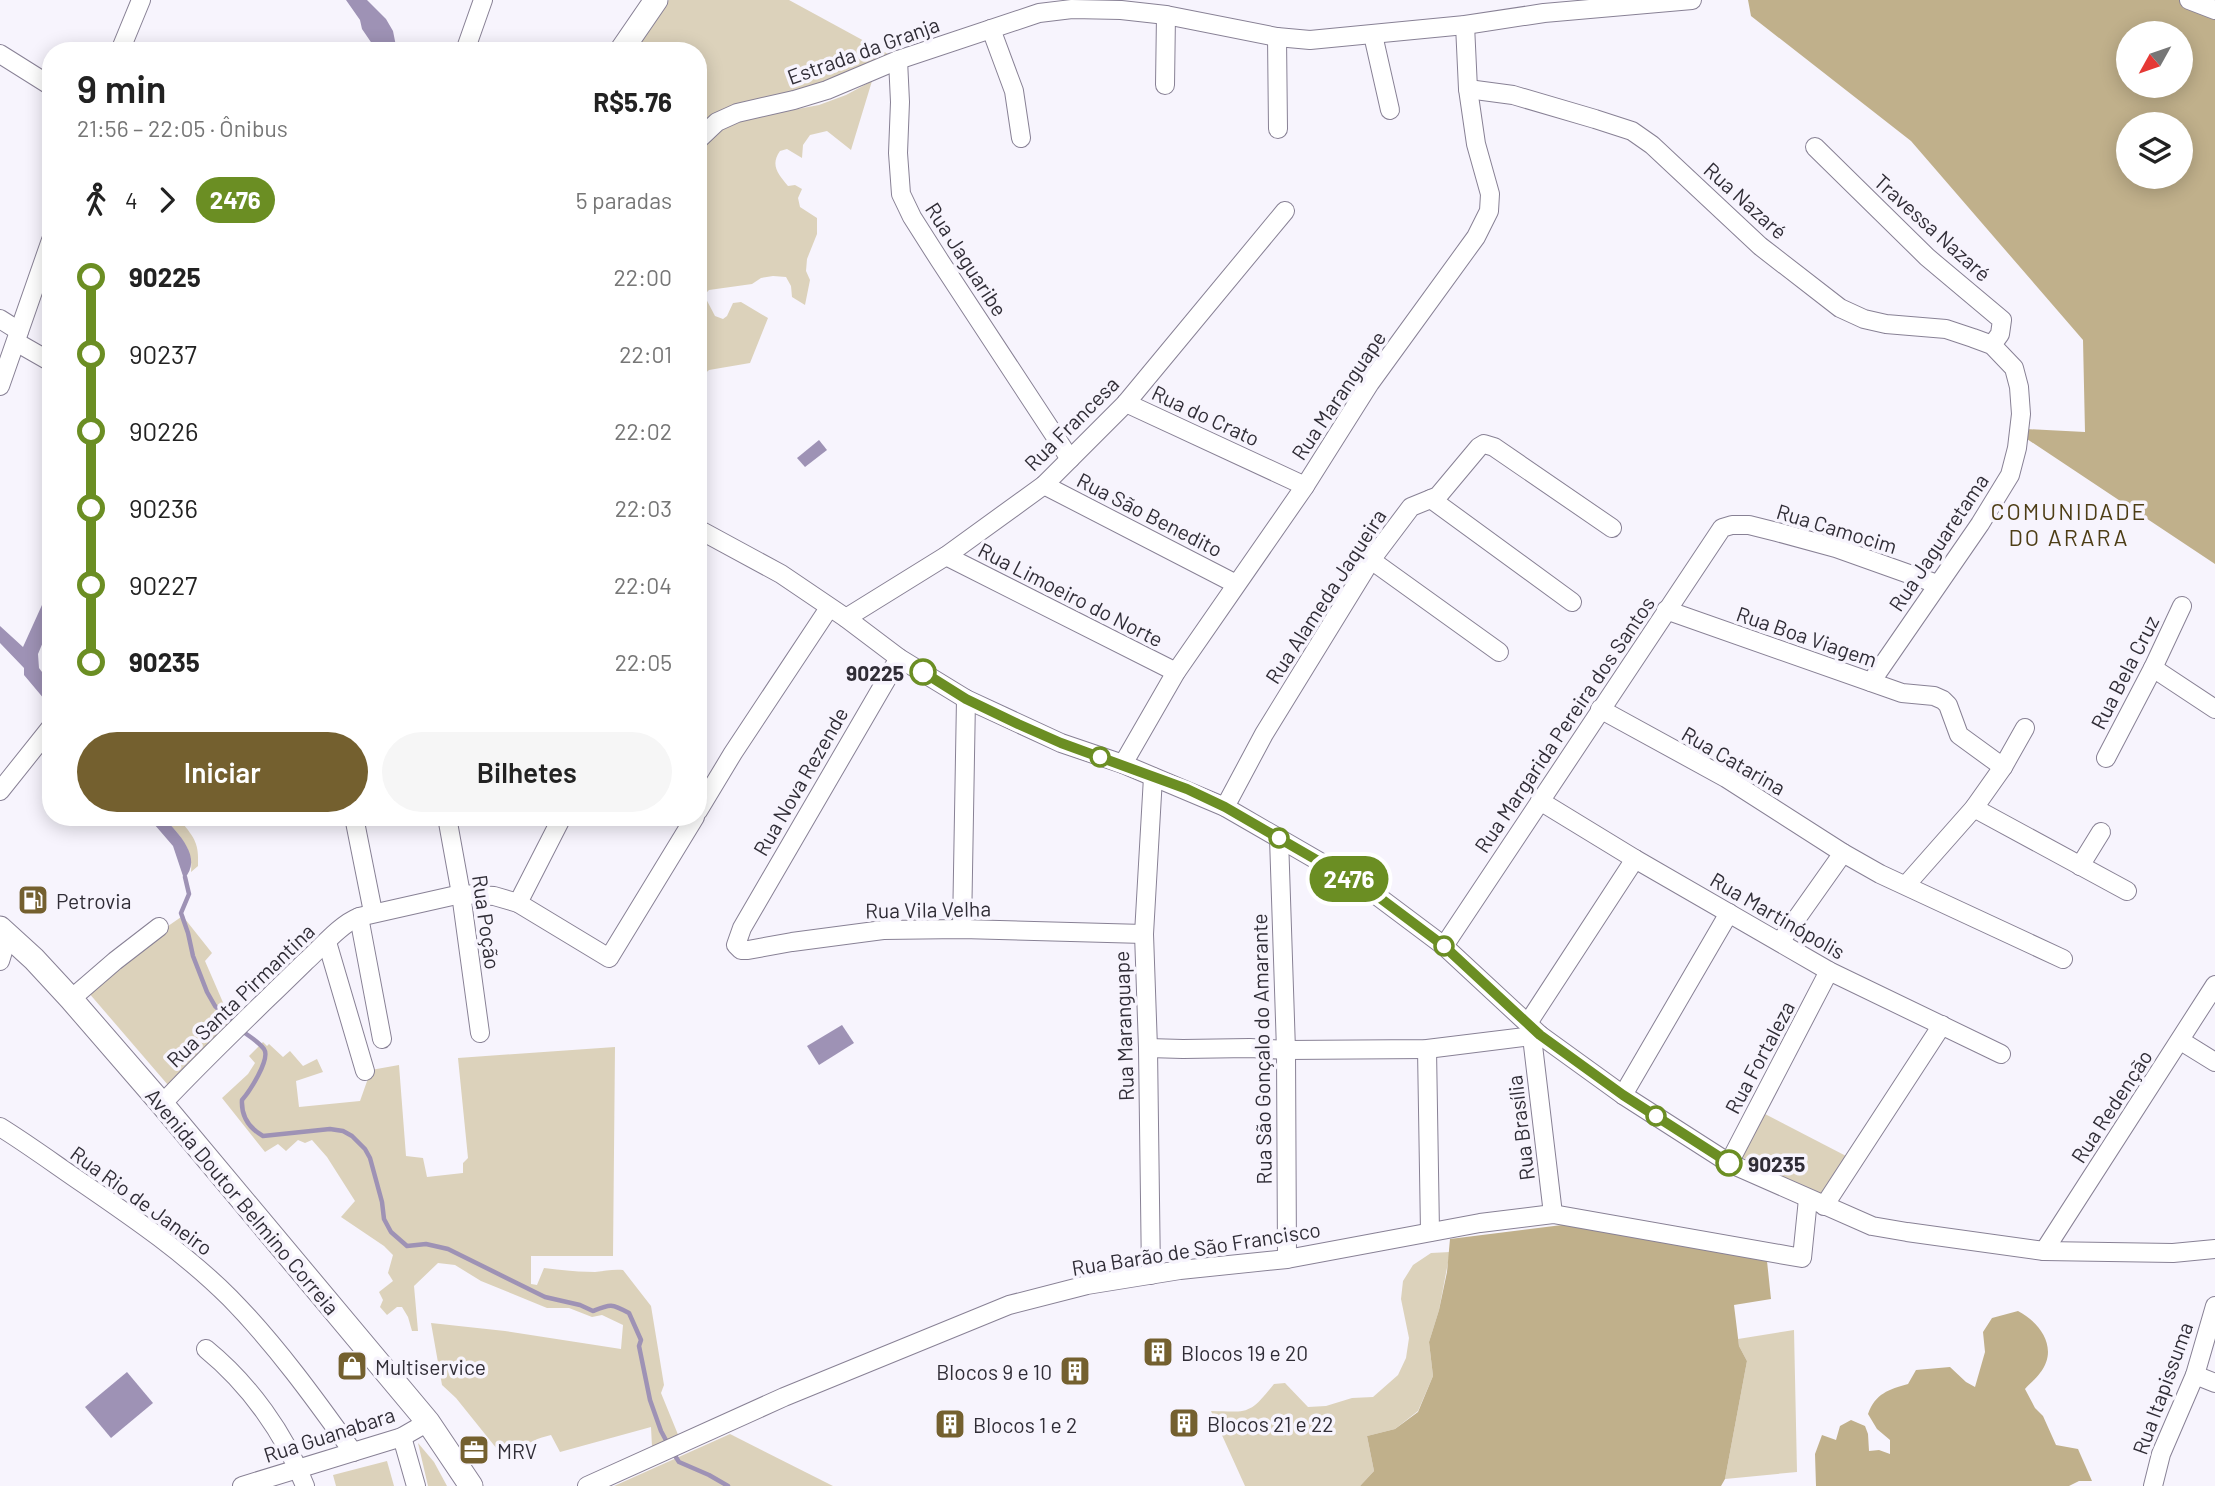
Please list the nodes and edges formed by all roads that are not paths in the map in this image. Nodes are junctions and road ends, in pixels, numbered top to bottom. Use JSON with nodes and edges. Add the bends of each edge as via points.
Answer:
{"nodes":[{"id":1,"x":141,"y":0,"type":"edge"},
{"id":2,"x":484,"y":0,"type":"edge"},
{"id":3,"x":656,"y":0,"type":"edge"},
{"id":4,"x":1692,"y":0,"type":"edge"},
{"id":5,"x":2189,"y":0,"type":"edge"},
{"id":6,"x":2215,"y":10,"type":"edge"},
{"id":7,"x":1166,"y":15,"type":"junction"},
{"id":8,"x":1465,"y":25,"type":"junction"},
{"id":9,"x":991,"y":29,"type":"junction"},
{"id":10,"x":1373,"y":35,"type":"junction"},
{"id":11,"x":1277,"y":37,"type":"junction"},
{"id":12,"x":124,"y":42,"type":"edge"},
{"id":13,"x":468,"y":42,"type":"edge"},
{"id":14,"x":627,"y":42,"type":"edge"},
{"id":15,"x":0,"y":54,"type":"edge"},
{"id":16,"x":898,"y":60,"type":"junction"},
{"id":17,"x":42,"y":80,"type":"edge"},
{"id":18,"x":1165,"y":85,"type":"dead end"},
{"id":19,"x":1468,"y":89,"type":"junction"},
{"id":20,"x":1390,"y":110,"type":"dead end"},
{"id":21,"x":1278,"y":129,"type":"dead end"},
{"id":22,"x":707,"y":131,"type":"edge"},
{"id":23,"x":1021,"y":138,"type":"dead end"},
{"id":24,"x":1815,"y":147,"type":"dead end"},
{"id":25,"x":1285,"y":211,"type":"dead end"},
{"id":26,"x":42,"y":266,"type":"edge"},
{"id":27,"x":0,"y":319,"type":"edge"},
{"id":28,"x":17,"y":337,"type":"junction"},
{"id":29,"x":1992,"y":345,"type":"junction"},
{"id":30,"x":42,"y":355,"type":"edge"},
{"id":31,"x":0,"y":386,"type":"edge"},
{"id":32,"x":1126,"y":403,"type":"junction"},
{"id":33,"x":1070,"y":459,"type":"junction"},
{"id":34,"x":1044,"y":485,"type":"junction"},
{"id":35,"x":1305,"y":486,"type":"junction"},
{"id":36,"x":1431,"y":499,"type":"junction"},
{"id":37,"x":1612,"y":528,"type":"dead end"},
{"id":38,"x":1723,"y":528,"type":"joint"},
{"id":39,"x":707,"y":534,"type":"edge"},
{"id":40,"x":946,"y":556,"type":"junction"},
{"id":41,"x":1371,"y":560,"type":"junction"},
{"id":42,"x":1236,"y":584,"type":"junction"},
{"id":43,"x":1937,"y":584,"type":"junction"},
{"id":44,"x":1572,"y":602,"type":"dead end"},
{"id":45,"x":2182,"y":606,"type":"dead end"},
{"id":46,"x":829,"y":608,"type":"junction"},
{"id":47,"x":1666,"y":610,"type":"junction"},
{"id":48,"x":846,"y":618,"type":"junction"},
{"id":49,"x":1499,"y":652,"type":"dead end"},
{"id":50,"x":899,"y":658,"type":"junction"},
{"id":51,"x":2153,"y":668,"type":"junction"},
{"id":52,"x":1177,"y":672,"type":"junction"},
{"id":53,"x":1871,"y":682,"type":"junction"},
{"id":54,"x":966,"y":699,"type":"junction"},
{"id":55,"x":1600,"y":709,"type":"junction"},
{"id":56,"x":2215,"y":709,"type":"edge"},
{"id":57,"x":2025,"y":728,"type":"dead end"},
{"id":58,"x":42,"y":737,"type":"edge"},
{"id":59,"x":2106,"y":758,"type":"dead end"},
{"id":60,"x":1123,"y":764,"type":"junction"},
{"id":61,"x":2003,"y":767,"type":"junction"},
{"id":62,"x":1153,"y":776,"type":"junction"},
{"id":63,"x":6,"y":777,"type":"edge"},
{"id":64,"x":0,"y":791,"type":"edge"},
{"id":65,"x":707,"y":796,"type":"edge"},
{"id":66,"x":1539,"y":801,"type":"junction"},
{"id":67,"x":1225,"y":807,"type":"junction"},
{"id":68,"x":1974,"y":808,"type":"junction"},
{"id":69,"x":355,"y":826,"type":"edge"},
{"id":70,"x":449,"y":826,"type":"edge"},
{"id":71,"x":557,"y":826,"type":"edge"},
{"id":72,"x":690,"y":826,"type":"edge"},
{"id":73,"x":2101,"y":832,"type":"dead end"},
{"id":74,"x":1279,"y":838,"type":"junction"},
{"id":75,"x":1843,"y":853,"type":"junction"},
{"id":76,"x":1635,"y":859,"type":"junction"},
{"id":77,"x":2080,"y":866,"type":"junction"},
{"id":78,"x":1906,"y":885,"type":"junction"},
{"id":79,"x":2127,"y":891,"type":"dead end"},
{"id":80,"x":460,"y":894,"type":"junction"},
{"id":81,"x":518,"y":903,"type":"junction"},
{"id":82,"x":1729,"y":913,"type":"junction"},
{"id":83,"x":361,"y":916,"type":"junction"},
{"id":84,"x":159,"y":927,"type":"dead end"},
{"id":85,"x":742,"y":928,"type":"joint"},
{"id":86,"x":962,"y":929,"type":"junction"},
{"id":87,"x":4,"y":932,"type":"edge"},
{"id":88,"x":1144,"y":934,"type":"junction"},
{"id":89,"x":327,"y":942,"type":"junction"},
{"id":90,"x":1780,"y":942,"type":"junction"},
{"id":91,"x":1444,"y":946,"type":"junction"},
{"id":92,"x":2063,"y":959,"type":"dead end"},
{"id":93,"x":0,"y":961,"type":"edge"},
{"id":94,"x":1829,"y":971,"type":"junction"},
{"id":95,"x":2215,"y":985,"type":"edge"},
{"id":96,"x":71,"y":999,"type":"junction"},
{"id":97,"x":1942,"y":1025,"type":"junction"},
{"id":98,"x":1533,"y":1032,"type":"junction"},
{"id":99,"x":480,"y":1033,"type":"dead end"},
{"id":100,"x":382,"y":1039,"type":"dead end"},
{"id":101,"x":2181,"y":1041,"type":"junction"},
{"id":102,"x":1148,"y":1048,"type":"junction"},
{"id":103,"x":1427,"y":1049,"type":"junction"},
{"id":104,"x":1286,"y":1051,"type":"junction"},
{"id":105,"x":2001,"y":1054,"type":"dead end"},
{"id":106,"x":2215,"y":1062,"type":"edge"},
{"id":107,"x":365,"y":1071,"type":"dead end"},
{"id":108,"x":1623,"y":1095,"type":"junction"},
{"id":109,"x":162,"y":1104,"type":"junction"},
{"id":110,"x":0,"y":1127,"type":"edge"},
{"id":111,"x":1729,"y":1163,"type":"junction"},
{"id":112,"x":1808,"y":1199,"type":"junction"},
{"id":113,"x":1824,"y":1206,"type":"junction"},
{"id":114,"x":1553,"y":1213,"type":"junction"},
{"id":115,"x":1430,"y":1232,"type":"junction"},
{"id":116,"x":2215,"y":1249,"type":"edge"},
{"id":117,"x":2045,"y":1251,"type":"junction"},
{"id":118,"x":1287,"y":1259,"type":"junction"},
{"id":119,"x":1151,"y":1275,"type":"junction"},
{"id":120,"x":2215,"y":1306,"type":"edge"},
{"id":121,"x":206,"y":1349,"type":"dead end"},
{"id":122,"x":2195,"y":1375,"type":"junction"},
{"id":123,"x":2215,"y":1383,"type":"edge"},
{"id":124,"x":428,"y":1422,"type":"junction"},
{"id":125,"x":402,"y":1437,"type":"junction"},
{"id":126,"x":354,"y":1452,"type":"junction"},
{"id":127,"x":298,"y":1468,"type":"junction"},
{"id":128,"x":242,"y":1486,"type":"edge"},
{"id":129,"x":304,"y":1486,"type":"edge"},
{"id":130,"x":416,"y":1486,"type":"edge"},
{"id":131,"x":471,"y":1486,"type":"edge"},
{"id":132,"x":587,"y":1486,"type":"edge"},
{"id":133,"x":2153,"y":1486,"type":"edge"}],
"edges":[{"from":1,"to":12,"type":"street"},
{"from":2,"to":13,"type":"street"},
{"from":3,"to":14,"type":"main road"},
{"from":4,"to":8,"type":"street","name":"Estrada da Granja"},
{"from":5,"to":6,"type":"street"},
{"from":7,"to":9,"type":"street","name":"Estrada da Granja","via":[[1072,9],[1039,13]]},
{"from":7,"to":11,"type":"street","name":"Estrada da Granja"},
{"from":7,"to":18,"type":"street"},
{"from":8,"to":10,"type":"street","name":"Estrada da Granja"},
{"from":8,"to":19,"type":"street","name":"Rua Maranguape"},
{"from":9,"to":16,"type":"street","name":"Estrada da Granja"},
{"from":9,"to":23,"type":"street","via":[[1014,91]]},
{"from":10,"to":11,"type":"street","name":"Estrada da Granja","via":[[1310,40]]},
{"from":10,"to":20,"type":"street"},
{"from":11,"to":21,"type":"street"},
{"from":15,"to":17,"type":"street"},
{"from":16,"to":22,"type":"street","name":"Estrada da Granja","via":[[827,90],[737,113]]},
{"from":16,"to":33,"type":"street","name":"Rua Jaguaribe","via":[[901,194]]},
{"from":19,"to":29,"type":"street","name":"Rua Nazaré","via":[[1513,95],[1632,131],[1760,246],[1840,308],[1864,319],[1946,329]]},
{"from":19,"to":35,"type":"street","name":"Rua Maranguape","via":[[1490,194],[1489,211],[1476,237],[1370,383]]},
{"from":24,"to":29,"type":"street","name":"Travessa Nazaré","via":[[1927,257],[2002,320]]},
{"from":25,"to":32,"type":"street","name":"Rua Francesa"},
{"from":26,"to":28,"type":"street"},
{"from":27,"to":28,"type":"street"},
{"from":28,"to":30,"type":"street"},
{"from":28,"to":31,"type":"street"},
{"from":29,"to":43,"type":"street","name":"Rua Jaguaretama","via":[[2014,368],[2020,387],[2017,448],[2010,475]]},
{"from":32,"to":33,"type":"street","name":"Rua Francesa"},
{"from":32,"to":35,"type":"street","name":"Rua do Crato"},
{"from":33,"to":34,"type":"street","name":"Rua Francesa"},
{"from":34,"to":40,"type":"street","name":"Rua Francesa"},
{"from":34,"to":42,"type":"street","name":"Rua São Benedito"},
{"from":35,"to":42,"type":"street","name":"Rua Maranguape"},
{"from":36,"to":37,"type":"street","name":"Rua Alameda Jaqueira","via":[[1483,444]]},
{"from":36,"to":41,"type":"street","name":"Rua Alameda Jaqueira","via":[[1411,507]]},
{"from":36,"to":44,"type":"street"},
{"from":38,"to":43,"type":"street","name":"Rua Camocim","via":[[1749,525],[1777,532]]},
{"from":38,"to":47,"type":"street","name":"Rua Margarida Pereira dos Santos"},
{"from":39,"to":46,"type":"street","via":[[781,574]]},
{"from":40,"to":48,"type":"street","name":"Rua Francesa"},
{"from":40,"to":52,"type":"street","name":"Rua Limoeiro do Norte"},
{"from":41,"to":49,"type":"street"},
{"from":41,"to":67,"type":"street","name":"Rua Alameda Jaqueira","via":[[1264,734]]},
{"from":42,"to":52,"type":"street","name":"Rua Maranguape"},
{"from":43,"to":53,"type":"street","name":"Rua Jaguaretama"},
{"from":45,"to":51,"type":"street","name":"Rua Bela Cruz"},
{"from":46,"to":48,"type":"street"},
{"from":46,"to":65,"type":"street"},
{"from":47,"to":53,"type":"street","name":"Rua Boa Viagem"},
{"from":47,"to":55,"type":"street","name":"Rua Margarida Pereira dos Santos"},
{"from":48,"to":50,"type":"street"},
{"from":50,"to":54,"type":"street"},
{"from":50,"to":85,"type":"street","name":"Rua Nova Rezende"},
{"from":51,"to":56,"type":"street"},
{"from":51,"to":59,"type":"street","name":"Rua Bela Cruz"},
{"from":52,"to":60,"type":"street","name":"Rua Maranguape"},
{"from":53,"to":61,"type":"street","name":"Rua Boa Viagem","via":[[1943,700],[1959,735]]},
{"from":54,"to":60,"type":"street","via":[[1061,743]]},
{"from":54,"to":86,"type":"street"},
{"from":55,"to":66,"type":"street","name":"Rua Margarida Pereira dos Santos"},
{"from":55,"to":75,"type":"street","name":"Rua Catarina","via":[[1726,778]]},
{"from":57,"to":61,"type":"street"},
{"from":58,"to":63,"type":"street"},
{"from":60,"to":62,"type":"street"},
{"from":61,"to":68,"type":"street"},
{"from":62,"to":67,"type":"street"},
{"from":62,"to":88,"type":"street","name":"Rua Maranguape"},
{"from":63,"to":64,"type":"street"},
{"from":66,"to":76,"type":"street","name":"Rua Martinópolis"},
{"from":66,"to":91,"type":"street","name":"Rua Margarida Pereira dos Santos"},
{"from":67,"to":74,"type":"street"},
{"from":68,"to":77,"type":"street"},
{"from":68,"to":78,"type":"street"},
{"from":69,"to":83,"type":"street"},
{"from":70,"to":80,"type":"street","name":"Rua Poção"},
{"from":71,"to":81,"type":"street"},
{"from":72,"to":81,"type":"street","via":[[606,963]]},
{"from":73,"to":77,"type":"street"},
{"from":74,"to":91,"type":"street","via":[[1372,892]]},
{"from":74,"to":104,"type":"street","name":"Rua São Gonçalo do Amarante"},
{"from":75,"to":78,"type":"street","name":"Rua Catarina"},
{"from":75,"to":90,"type":"street"},
{"from":76,"to":82,"type":"street","name":"Rua Martinópolis"},
{"from":76,"to":98,"type":"street"},
{"from":77,"to":79,"type":"street"},
{"from":78,"to":92,"type":"street","name":"Rua Catarina"},
{"from":80,"to":81,"type":"street"},
{"from":80,"to":83,"type":"street"},
{"from":80,"to":99,"type":"street","name":"Rua Poção"},
{"from":82,"to":90,"type":"street","name":"Rua Martinópolis"},
{"from":82,"to":108,"type":"street"},
{"from":83,"to":89,"type":"street","name":"Rua Santa Pirmantina"},
{"from":83,"to":100,"type":"street"},
{"from":84,"to":96,"type":"street"},
{"from":85,"to":86,"type":"street","name":"Rua Vila Velha","via":[[736,945],[741,950],[883,930]]},
{"from":86,"to":88,"type":"street","name":"Rua Vila Velha"},
{"from":87,"to":93,"type":"street"},
{"from":87,"to":96,"type":"main road","name":"Avenida Doutor Belmino Correia"},
{"from":88,"to":102,"type":"street","name":"Rua Maranguape"},
{"from":89,"to":107,"type":"street"},
{"from":89,"to":109,"type":"street","name":"Rua Santa Pirmantina"},
{"from":90,"to":94,"type":"street","name":"Rua Martinópolis"},
{"from":91,"to":98,"type":"street"},
{"from":94,"to":97,"type":"street","name":"Rua Martinópolis"},
{"from":94,"to":111,"type":"street","name":"Rua Fortaleza"},
{"from":95,"to":101,"type":"street","name":"Rua Redenção"},
{"from":96,"to":109,"type":"main road","name":"Avenida Doutor Belmino Correia"},
{"from":97,"to":105,"type":"street","name":"Rua Martinópolis"},
{"from":97,"to":113,"type":"street"},
{"from":98,"to":103,"type":"street"},
{"from":98,"to":108,"type":"street"},
{"from":98,"to":114,"type":"street","name":"Rua Brasília"},
{"from":101,"to":106,"type":"street"},
{"from":101,"to":117,"type":"street","name":"Rua Redenção"},
{"from":102,"to":104,"type":"street"},
{"from":102,"to":119,"type":"street","name":"Rua Maranguape"},
{"from":103,"to":104,"type":"street"},
{"from":103,"to":115,"type":"street"},
{"from":104,"to":118,"type":"street","name":"Rua São Gonçalo do Amarante"},
{"from":108,"to":111,"type":"street"},
{"from":109,"to":124,"type":"main road","name":"Avenida Doutor Belmino Correia"},
{"from":110,"to":126,"type":"street","name":"Rua Rio de Janeiro","via":[[190,1260],[267,1341]]},
{"from":111,"to":112,"type":"street"},
{"from":112,"to":113,"type":"street"},
{"from":112,"to":114,"type":"street","name":"Rua Barão de São Francisco","via":[[1802,1258]]},
{"from":113,"to":117,"type":"street","via":[[1872,1226]]},
{"from":114,"to":115,"type":"street","name":"Rua Barão de São Francisco"},
{"from":115,"to":118,"type":"street","name":"Rua Barão de São Francisco"},
{"from":116,"to":117,"type":"street","via":[[2137,1254]]},
{"from":118,"to":119,"type":"street","name":"Rua Barão de São Francisco"},
{"from":119,"to":132,"type":"street","name":"Rua Barão de São Francisco","via":[[1087,1284],[1009,1305],[784,1396]]},
{"from":120,"to":122,"type":"street","name":"Rua Itapissuma"},
{"from":121,"to":127,"type":"street","via":[[252,1395]]},
{"from":122,"to":123,"type":"street"},
{"from":122,"to":133,"type":"street","name":"Rua Itapissuma","via":[[2161,1454]]},
{"from":124,"to":125,"type":"street","name":"Rua Guanabara"},
{"from":124,"to":131,"type":"main road","name":"Avenida Doutor Belmino Correia"},
{"from":125,"to":126,"type":"street","name":"Rua Guanabara"},
{"from":125,"to":130,"type":"street"},
{"from":126,"to":127,"type":"street","name":"Rua Guanabara"},
{"from":127,"to":128,"type":"street","name":"Rua Guanabara"},
{"from":127,"to":129,"type":"street"}]}
